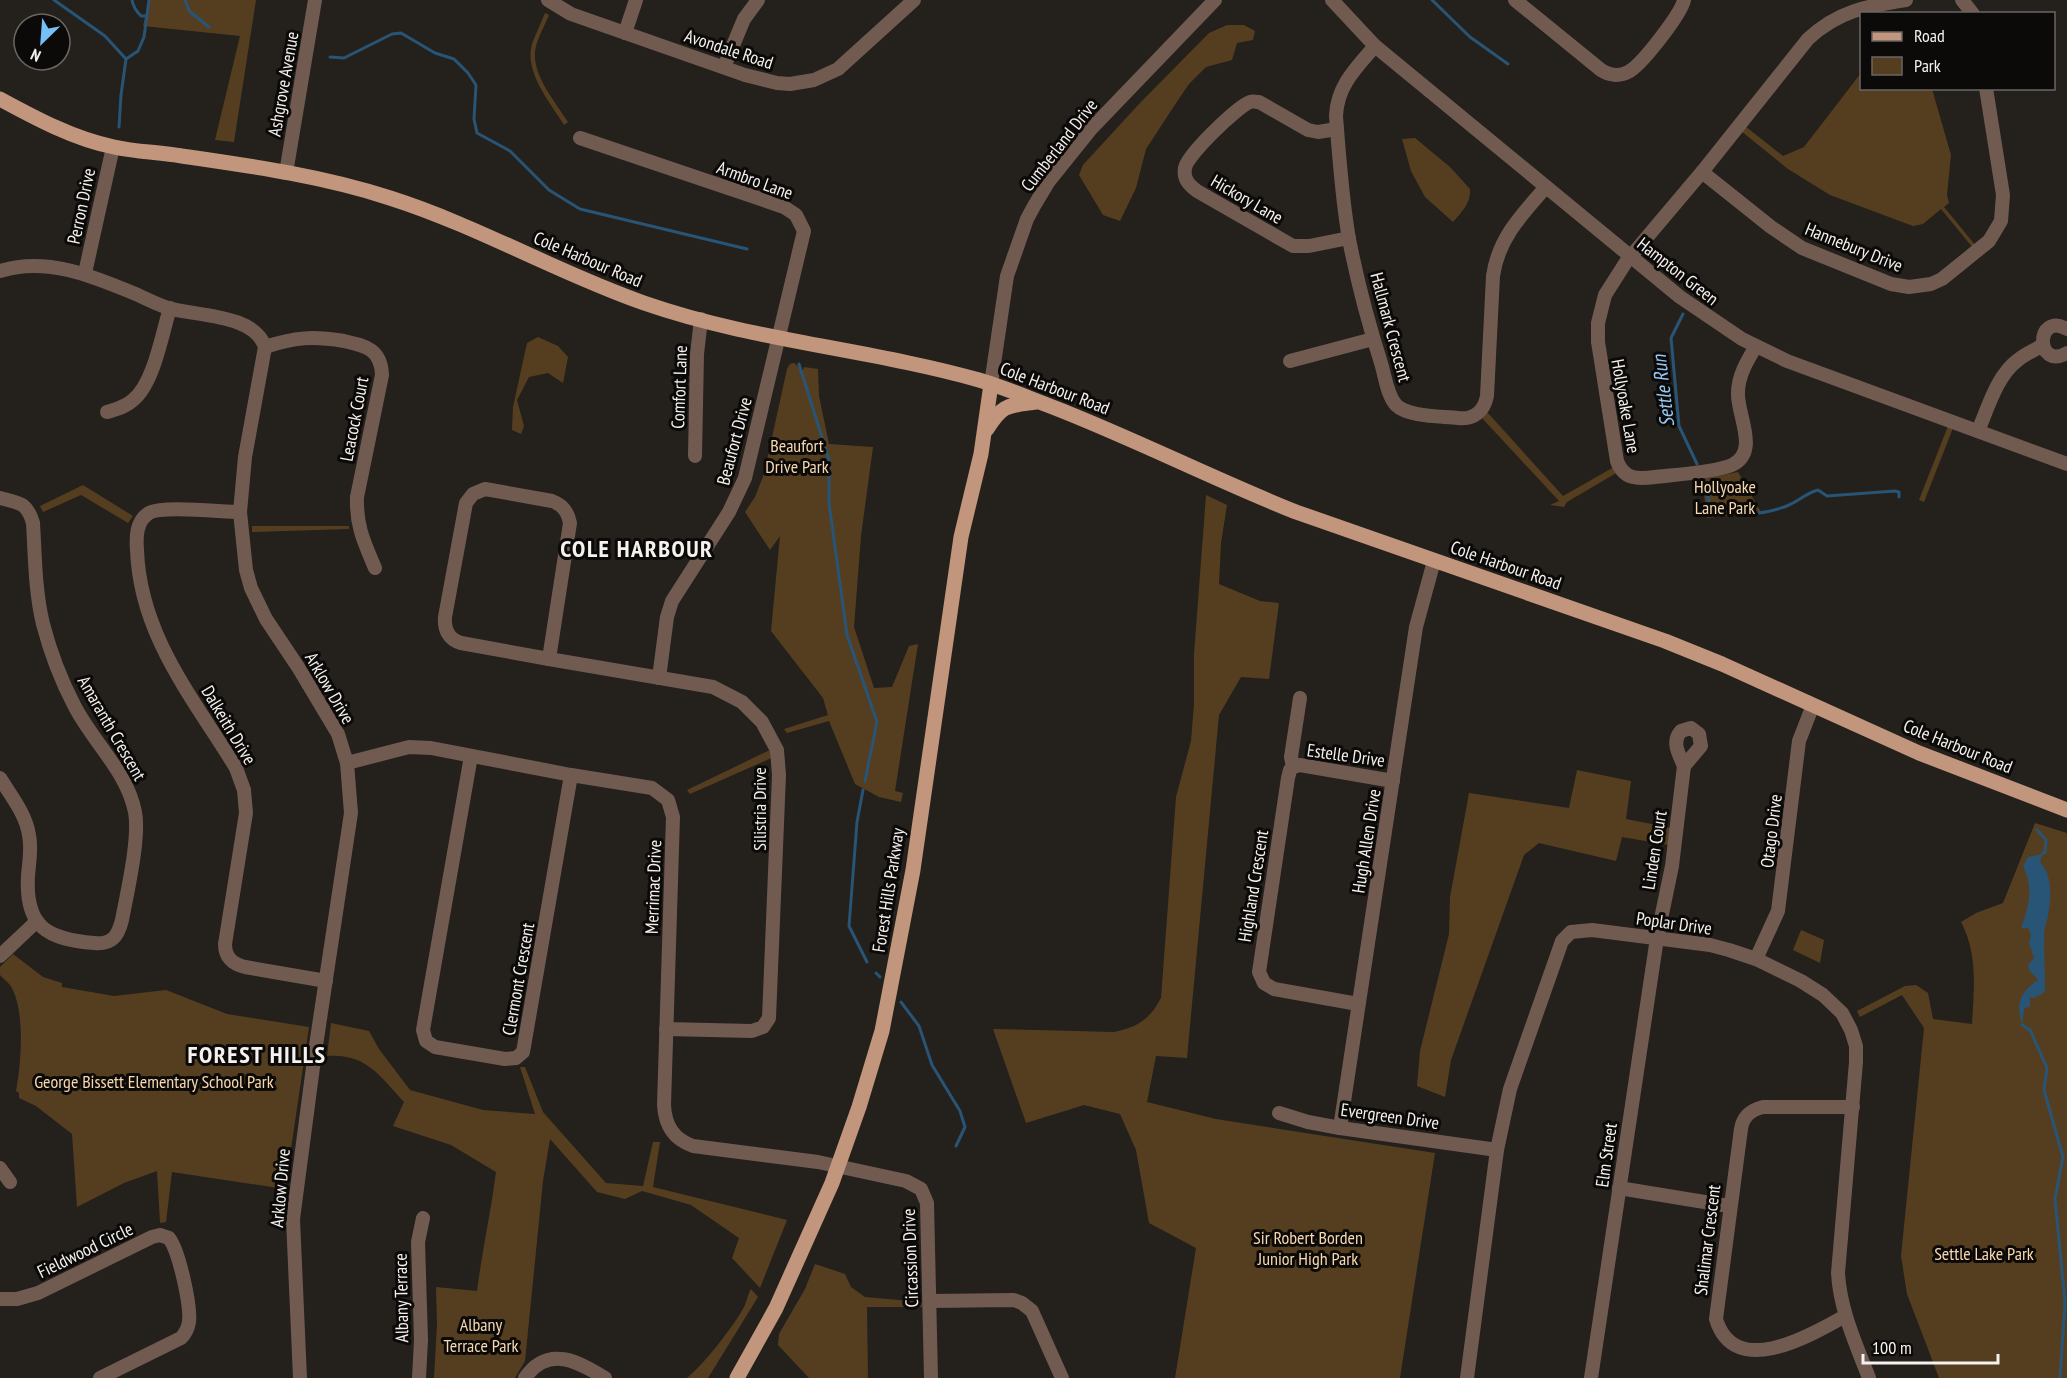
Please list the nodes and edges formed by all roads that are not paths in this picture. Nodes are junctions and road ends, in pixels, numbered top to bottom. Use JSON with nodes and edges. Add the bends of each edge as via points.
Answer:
{"nodes":[{"id":1,"x":315,"y":0,"type":"edge"},
{"id":2,"x":548,"y":0,"type":"edge"},
{"id":3,"x":636,"y":0,"type":"edge"},
{"id":4,"x":758,"y":0,"type":"edge"},
{"id":5,"x":914,"y":0,"type":"edge"},
{"id":6,"x":1215,"y":0,"type":"edge"},
{"id":7,"x":1332,"y":0,"type":"edge"},
{"id":8,"x":1515,"y":0,"type":"edge"},
{"id":9,"x":1684,"y":0,"type":"edge"},
{"id":10,"x":1906,"y":0,"type":"edge"},
{"id":11,"x":1962,"y":0,"type":"edge"},
{"id":12,"x":1972,"y":12,"type":"edge"},
{"id":13,"x":625,"y":33,"type":"junction"},
{"id":14,"x":1375,"y":46,"type":"junction"},
{"id":15,"x":724,"y":67,"type":"junction"},
{"id":16,"x":1986,"y":90,"type":"edge"},
{"id":17,"x":0,"y":99,"type":"edge"},
{"id":18,"x":1337,"y":129,"type":"junction"},
{"id":19,"x":580,"y":138,"type":"dead end"},
{"id":20,"x":114,"y":147,"type":"junction"},
{"id":21,"x":1702,"y":172,"type":"junction"},
{"id":22,"x":286,"y":173,"type":"junction"},
{"id":23,"x":1546,"y":187,"type":"junction"},
{"id":24,"x":1349,"y":238,"type":"junction"},
{"id":25,"x":1631,"y":257,"type":"junction"},
{"id":26,"x":0,"y":271,"type":"edge"},
{"id":27,"x":85,"y":273,"type":"junction"},
{"id":28,"x":170,"y":308,"type":"junction"},
{"id":29,"x":701,"y":320,"type":"junction"},
{"id":30,"x":2067,"y":329,"type":"edge"},
{"id":31,"x":778,"y":338,"type":"junction"},
{"id":32,"x":1373,"y":339,"type":"junction"},
{"id":33,"x":2043,"y":345,"type":"junction"},
{"id":34,"x":1756,"y":346,"type":"junction"},
{"id":35,"x":265,"y":347,"type":"junction"},
{"id":36,"x":2067,"y":353,"type":"edge"},
{"id":37,"x":1290,"y":361,"type":"dead end"},
{"id":38,"x":991,"y":384,"type":"junction"},
{"id":39,"x":1039,"y":402,"type":"junction"},
{"id":40,"x":107,"y":412,"type":"dead end"},
{"id":41,"x":1978,"y":431,"type":"junction"},
{"id":42,"x":984,"y":434,"type":"junction"},
{"id":43,"x":695,"y":456,"type":"dead end"},
{"id":44,"x":2067,"y":464,"type":"edge"},
{"id":45,"x":0,"y":498,"type":"edge"},
{"id":46,"x":240,"y":512,"type":"junction"},
{"id":47,"x":1434,"y":561,"type":"junction"},
{"id":48,"x":375,"y":568,"type":"dead end"},
{"id":49,"x":549,"y":659,"type":"junction"},
{"id":50,"x":659,"y":678,"type":"junction"},
{"id":51,"x":1300,"y":698,"type":"dead end"},
{"id":52,"x":1813,"y":705,"type":"junction"},
{"id":53,"x":471,"y":756,"type":"junction"},
{"id":54,"x":347,"y":763,"type":"junction"},
{"id":55,"x":1684,"y":766,"type":"dead end"},
{"id":56,"x":1293,"y":767,"type":"junction"},
{"id":57,"x":571,"y":775,"type":"junction"},
{"id":58,"x":0,"y":778,"type":"edge"},
{"id":59,"x":1393,"y":781,"type":"junction"},
{"id":60,"x":2067,"y":810,"type":"edge"},
{"id":61,"x":37,"y":921,"type":"junction"},
{"id":62,"x":1656,"y":938,"type":"junction"},
{"id":63,"x":0,"y":956,"type":"edge"},
{"id":64,"x":1756,"y":959,"type":"junction"},
{"id":65,"x":326,"y":981,"type":"junction"},
{"id":66,"x":1358,"y":1004,"type":"junction"},
{"id":67,"x":666,"y":1029,"type":"junction"},
{"id":68,"x":1853,"y":1107,"type":"junction"},
{"id":69,"x":1279,"y":1113,"type":"dead end"},
{"id":70,"x":1340,"y":1128,"type":"junction"},
{"id":71,"x":1497,"y":1150,"type":"junction"},
{"id":72,"x":839,"y":1167,"type":"junction"},
{"id":73,"x":0,"y":1168,"type":"edge"},
{"id":74,"x":10,"y":1182,"type":"dead end"},
{"id":75,"x":1619,"y":1188,"type":"junction"},
{"id":76,"x":1729,"y":1206,"type":"junction"},
{"id":77,"x":423,"y":1218,"type":"dead end"},
{"id":78,"x":0,"y":1299,"type":"edge"},
{"id":79,"x":930,"y":1301,"type":"junction"},
{"id":80,"x":1845,"y":1316,"type":"junction"},
{"id":81,"x":100,"y":1378,"type":"edge"},
{"id":82,"x":300,"y":1378,"type":"edge"},
{"id":83,"x":419,"y":1378,"type":"edge"},
{"id":84,"x":525,"y":1378,"type":"edge"},
{"id":85,"x":605,"y":1378,"type":"edge"},
{"id":86,"x":737,"y":1378,"type":"edge"},
{"id":87,"x":931,"y":1378,"type":"edge"},
{"id":88,"x":1062,"y":1378,"type":"edge"},
{"id":89,"x":1467,"y":1378,"type":"edge"},
{"id":90,"x":1591,"y":1378,"type":"edge"},
{"id":91,"x":1869,"y":1378,"type":"edge"}],
"edges":[{"from":1,"to":22,"type":"street","name":"Ashgrove Avenue"},
{"from":2,"to":13,"type":"street","name":"Avondale Road","via":[[571,14]]},
{"from":3,"to":13,"type":"street"},
{"from":4,"to":15,"type":"street","via":[[744,19]]},
{"from":5,"to":15,"type":"street","name":"Avondale Road","via":[[849,61],[814,80],[777,83]]},
{"from":6,"to":38,"type":"street","name":"Cumberland Drive","via":[[1090,130],[1034,206],[1007,276]]},
{"from":7,"to":14,"type":"street","name":"Hampton Green"},
{"from":8,"to":9,"type":"street","via":[[1601,70],[1616,75],[1626,74],[1638,65]]},
{"from":10,"to":21,"type":"street","via":[[1843,14],[1820,27]]},
{"from":11,"to":12,"type":"street"},
{"from":13,"to":15,"type":"street","name":"Avondale Road"},
{"from":14,"to":18,"type":"street","name":"Hallmark Crescent","via":[[1342,89],[1336,109]]},
{"from":14,"to":23,"type":"street","name":"Hampton Green"},
{"from":16,"to":21,"type":"street","name":"Hannebury Drive","via":[[2002,195],[2001,221],[1995,234],[1978,251],[1931,284],[1892,284],[1802,248]]},
{"from":17,"to":20,"type":"main road","name":"Cole Harbour Road","via":[[56,127]]},
{"from":18,"to":24,"type":"street","name":"Hallmark Crescent"},
{"from":18,"to":24,"type":"street","name":"Hickory Lane","via":[[1308,130],[1259,102],[1251,102],[1227,119],[1190,157],[1185,176],[1197,191],[1289,244],[1309,246]]},
{"from":19,"to":31,"type":"street","name":"Armbro Lane","via":[[784,207],[796,215],[803,227],[803,239]]},
{"from":20,"to":22,"type":"main road","name":"Cole Harbour Road"},
{"from":20,"to":27,"type":"street","name":"Perron Drive"},
{"from":21,"to":25,"type":"street"},
{"from":22,"to":29,"type":"main road","name":"Cole Harbour Road","via":[[411,205],[591,283]]},
{"from":23,"to":25,"type":"street","name":"Hampton Green"},
{"from":23,"to":32,"type":"street","name":"Hallmark Crescent","via":[[1510,230],[1497,257],[1487,396],[1476,415],[1463,418],[1410,412],[1399,407],[1391,396]]},
{"from":24,"to":32,"type":"street","name":"Hallmark Crescent"},
{"from":25,"to":34,"type":"street","name":"Hampton Green","via":[[1701,313]]},
{"from":25,"to":34,"type":"street","name":"Hollyoake Lane","via":[[1605,295],[1597,332],[1617,461],[1625,473],[1640,479],[1725,467],[1739,460],[1746,441],[1738,386]]},
{"from":26,"to":27,"type":"street","via":[[34,266]]},
{"from":27,"to":28,"type":"street"},
{"from":28,"to":35,"type":"street","via":[[237,322],[258,333]]},
{"from":28,"to":40,"type":"street","via":[[146,384],[133,401]]},
{"from":29,"to":31,"type":"main road","name":"Cole Harbour Road"},
{"from":29,"to":43,"type":"street","name":"Comfort Lane"},
{"from":30,"to":33,"type":"street","via":[[2049,329]]},
{"from":31,"to":38,"type":"main road","name":"Cole Harbour Road"},
{"from":31,"to":50,"type":"street","name":"Beaufort Drive","via":[[745,478],[730,511],[672,602]]},
{"from":32,"to":37,"type":"street"},
{"from":33,"to":36,"type":"street","via":[[2051,356]]},
{"from":33,"to":41,"type":"street","via":[[2010,366]]},
{"from":34,"to":41,"type":"street","name":"Hampton Green","via":[[1787,362]]},
{"from":35,"to":46,"type":"street","name":"Arklow Drive","via":[[250,425]]},
{"from":35,"to":48,"type":"street","name":"Leacock Court","via":[[292,339],[322,337],[365,345],[378,358],[382,375],[357,497],[358,528]]},
{"from":38,"to":39,"type":"main road","name":"Cole Harbour Road"},
{"from":38,"to":42,"type":"main road","name":"Forest Hills Parkway"},
{"from":39,"to":42,"type":"main road","via":[[1010,405],[999,411]]},
{"from":39,"to":47,"type":"main road","name":"Cole Harbour Road","via":[[1249,493]]},
{"from":41,"to":44,"type":"street","name":"Hampton Green"},
{"from":42,"to":72,"type":"main road","name":"Forest Hills Parkway","via":[[961,537],[913,870],[882,1031]]},
{"from":45,"to":61,"type":"street","name":"Amaranth Crescent","via":[[22,504],[30,512],[39,599],[52,654],[74,705],[127,788],[135,814],[128,884],[115,937],[101,944],[64,939],[47,932]]},
{"from":46,"to":54,"type":"street","name":"Arklow Drive","via":[[251,588],[338,734]]},
{"from":46,"to":65,"type":"street","name":"Dalkeith Drive","via":[[162,510],[147,514],[138,525],[141,588],[162,647],[237,768],[244,790],[246,813],[225,952],[241,966]]},
{"from":47,"to":52,"type":"main road","name":"Cole Harbour Road","via":[[1665,641]]},
{"from":47,"to":59,"type":"street","name":"Hugh Allen Drive","via":[[1416,627]]},
{"from":49,"to":49,"type":"street","name":"Silistria Drive","via":[[461,643],[447,633],[445,616],[464,512],[467,500],[476,492],[485,489],[552,501],[569,516]]},
{"from":49,"to":50,"type":"street","name":"Silistria Drive"},
{"from":50,"to":67,"type":"street","name":"Silistria Drive","via":[[713,687],[742,702],[772,739],[780,775],[769,1018],[764,1027],[752,1031]]},
{"from":51,"to":56,"type":"street","name":"Highland Crescent"},
{"from":52,"to":60,"type":"main road","name":"Cole Harbour Road","via":[[1919,753]]},
{"from":52,"to":64,"type":"street","name":"Otago Drive","via":[[1800,741],[1778,911]]},
{"from":53,"to":54,"type":"street","name":"Merrimac Drive","via":[[409,747]]},
{"from":53,"to":57,"type":"street","name":"Merrimac Drive"},
{"from":53,"to":57,"type":"street","name":"Clermont Crescent","via":[[423,1030],[426,1041],[435,1047],[509,1059],[519,1056],[525,1048]]},
{"from":54,"to":65,"type":"street","name":"Arklow Drive","via":[[351,813]]},
{"from":55,"to":62,"type":"street","name":"Linden Court","via":[[1672,866]]},
{"from":56,"to":59,"type":"street","name":"Estelle Drive"},
{"from":56,"to":66,"type":"street","name":"Highland Crescent","via":[[1288,775],[1260,975],[1274,989]]},
{"from":57,"to":67,"type":"street","name":"Merrimac Drive","via":[[652,788],[672,807]]},
{"from":58,"to":61,"type":"street","via":[[28,826],[29,895]]},
{"from":59,"to":66,"type":"street","name":"Hugh Allen Drive"},
{"from":61,"to":63,"type":"street"},
{"from":62,"to":64,"type":"street","name":"Poplar Drive","via":[[1710,945]]},
{"from":62,"to":71,"type":"street","name":"Poplar Drive","via":[[1581,930],[1563,939],[1515,1071]]},
{"from":62,"to":75,"type":"street","name":"Elm Street"},
{"from":64,"to":68,"type":"street","name":"Poplar Drive","via":[[1823,995],[1847,1021],[1856,1046]]},
{"from":65,"to":82,"type":"street","name":"Arklow Drive","via":[[293,1219]]},
{"from":66,"to":70,"type":"street","name":"Hugh Allen Drive"},
{"from":67,"to":72,"type":"street","name":"Merrimac Drive","via":[[664,1112],[679,1139],[696,1146]]},
{"from":68,"to":76,"type":"street","name":"Shalimar Crescent","via":[[1768,1106],[1747,1115],[1741,1126]]},
{"from":68,"to":80,"type":"street","name":"Poplar Drive","via":[[1838,1257]]},
{"from":69,"to":70,"type":"street","name":"Evergreen Drive"},
{"from":70,"to":71,"type":"street","name":"Evergreen Drive"},
{"from":71,"to":89,"type":"street","name":"Poplar Drive"},
{"from":72,"to":79,"type":"street","name":"Circassion Drive","via":[[906,1181],[925,1194]]},
{"from":72,"to":86,"type":"main road","name":"Forest Hills Parkway","via":[[776,1308]]},
{"from":73,"to":74,"type":"street"},
{"from":75,"to":76,"type":"street"},
{"from":75,"to":90,"type":"street","name":"Elm Street"},
{"from":76,"to":80,"type":"street","name":"Shalimar Crescent","via":[[1716,1319],[1731,1350],[1746,1358],[1768,1358]]},
{"from":77,"to":83,"type":"street","name":"Albany Terrace","via":[[418,1242]]},
{"from":78,"to":81,"type":"street","name":"Fieldwood Circle","via":[[38,1293],[152,1237],[169,1238],[184,1280],[189,1318],[185,1334]]},
{"from":79,"to":87,"type":"street","name":"Circassion Drive"},
{"from":79,"to":88,"type":"street","via":[[1022,1302],[1033,1314]]},
{"from":80,"to":91,"type":"street","name":"Poplar Drive"},
{"from":84,"to":85,"type":"street","via":[[532,1368],[559,1359],[581,1363]]}]}
